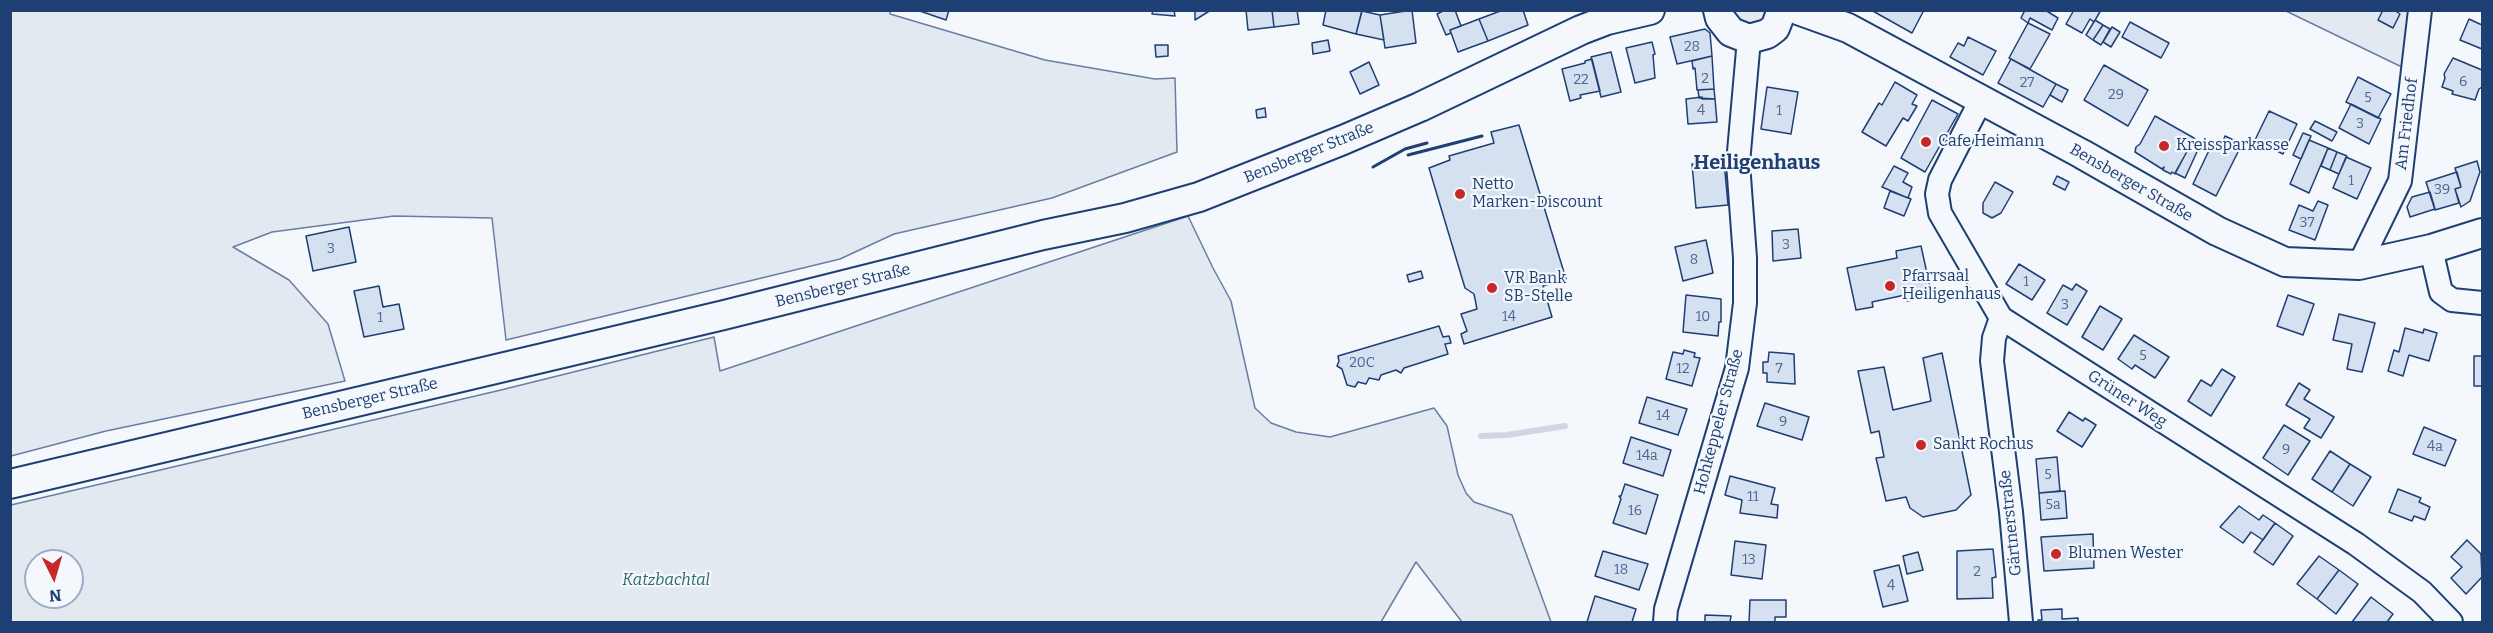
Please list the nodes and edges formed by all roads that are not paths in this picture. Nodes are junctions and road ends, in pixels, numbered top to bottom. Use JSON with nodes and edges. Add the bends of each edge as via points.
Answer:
{"nodes":[{"id":1,"x":1650,"y":10,"type":"edge"},
{"id":2,"x":1718,"y":10,"type":"edge"},
{"id":3,"x":1782,"y":10,"type":"edge"},
{"id":4,"x":1798,"y":10,"type":"edge"},
{"id":5,"x":2420,"y":10,"type":"edge"},
{"id":6,"x":1602,"y":15,"type":"edge"},
{"id":7,"x":1749,"y":39,"type":"junction"},
{"id":8,"x":1981,"y":100,"type":"junction"},
{"id":9,"x":2482,"y":233,"type":"edge"},
{"id":10,"x":2431,"y":249,"type":"junction"},
{"id":11,"x":2359,"y":265,"type":"junction"},
{"id":12,"x":2482,"y":303,"type":"edge"},
{"id":13,"x":2001,"y":318,"type":"junction"},
{"id":14,"x":10,"y":484,"type":"edge"},
{"id":15,"x":1665,"y":622,"type":"edge"},
{"id":16,"x":2021,"y":622,"type":"edge"},
{"id":17,"x":2451,"y":622,"type":"edge"}],
"edges":[{"from":1,"to":6,"type":"main road","name":"Bensberger Straße"},
{"from":2,"to":7,"type":"main road","via":[[1731,32]]},
{"from":3,"to":7,"type":"main road","via":[[1775,27],[1767,34]]},
{"from":4,"to":8,"type":"main road","name":"Bensberger Straße","via":[[1848,28]]},
{"from":5,"to":11,"type":"street","name":"Am Friedhof","via":[[2400,181]]},
{"from":6,"to":14,"type":"main road","name":"Bensberger Straße","via":[[1572,34],[1398,117],[1199,197],[724,315]]},
{"from":7,"to":15,"type":"street","name":"Hohkeppeler Straße","via":[[1738,163],[1745,303],[1737,368]]},
{"from":8,"to":11,"type":"main road","name":"Bensberger Straße","via":[[2217,231],[2285,262]]},
{"from":8,"to":13,"type":"street","name":"Grüner Weg","via":[[1940,180],[1938,194],[1940,213]]},
{"from":9,"to":10,"type":"main road","name":"Bensberger Straße"},
{"from":10,"to":11,"type":"main road","name":"Bensberger Straße"},
{"from":10,"to":12,"type":"street","via":[[2441,292],[2452,300]]},
{"from":13,"to":16,"type":"street","name":"Gärtnerstraße","via":[[1992,361]]},
{"from":13,"to":17,"type":"street","name":"Grüner Weg","via":[[2356,544],[2422,592]]}]}
